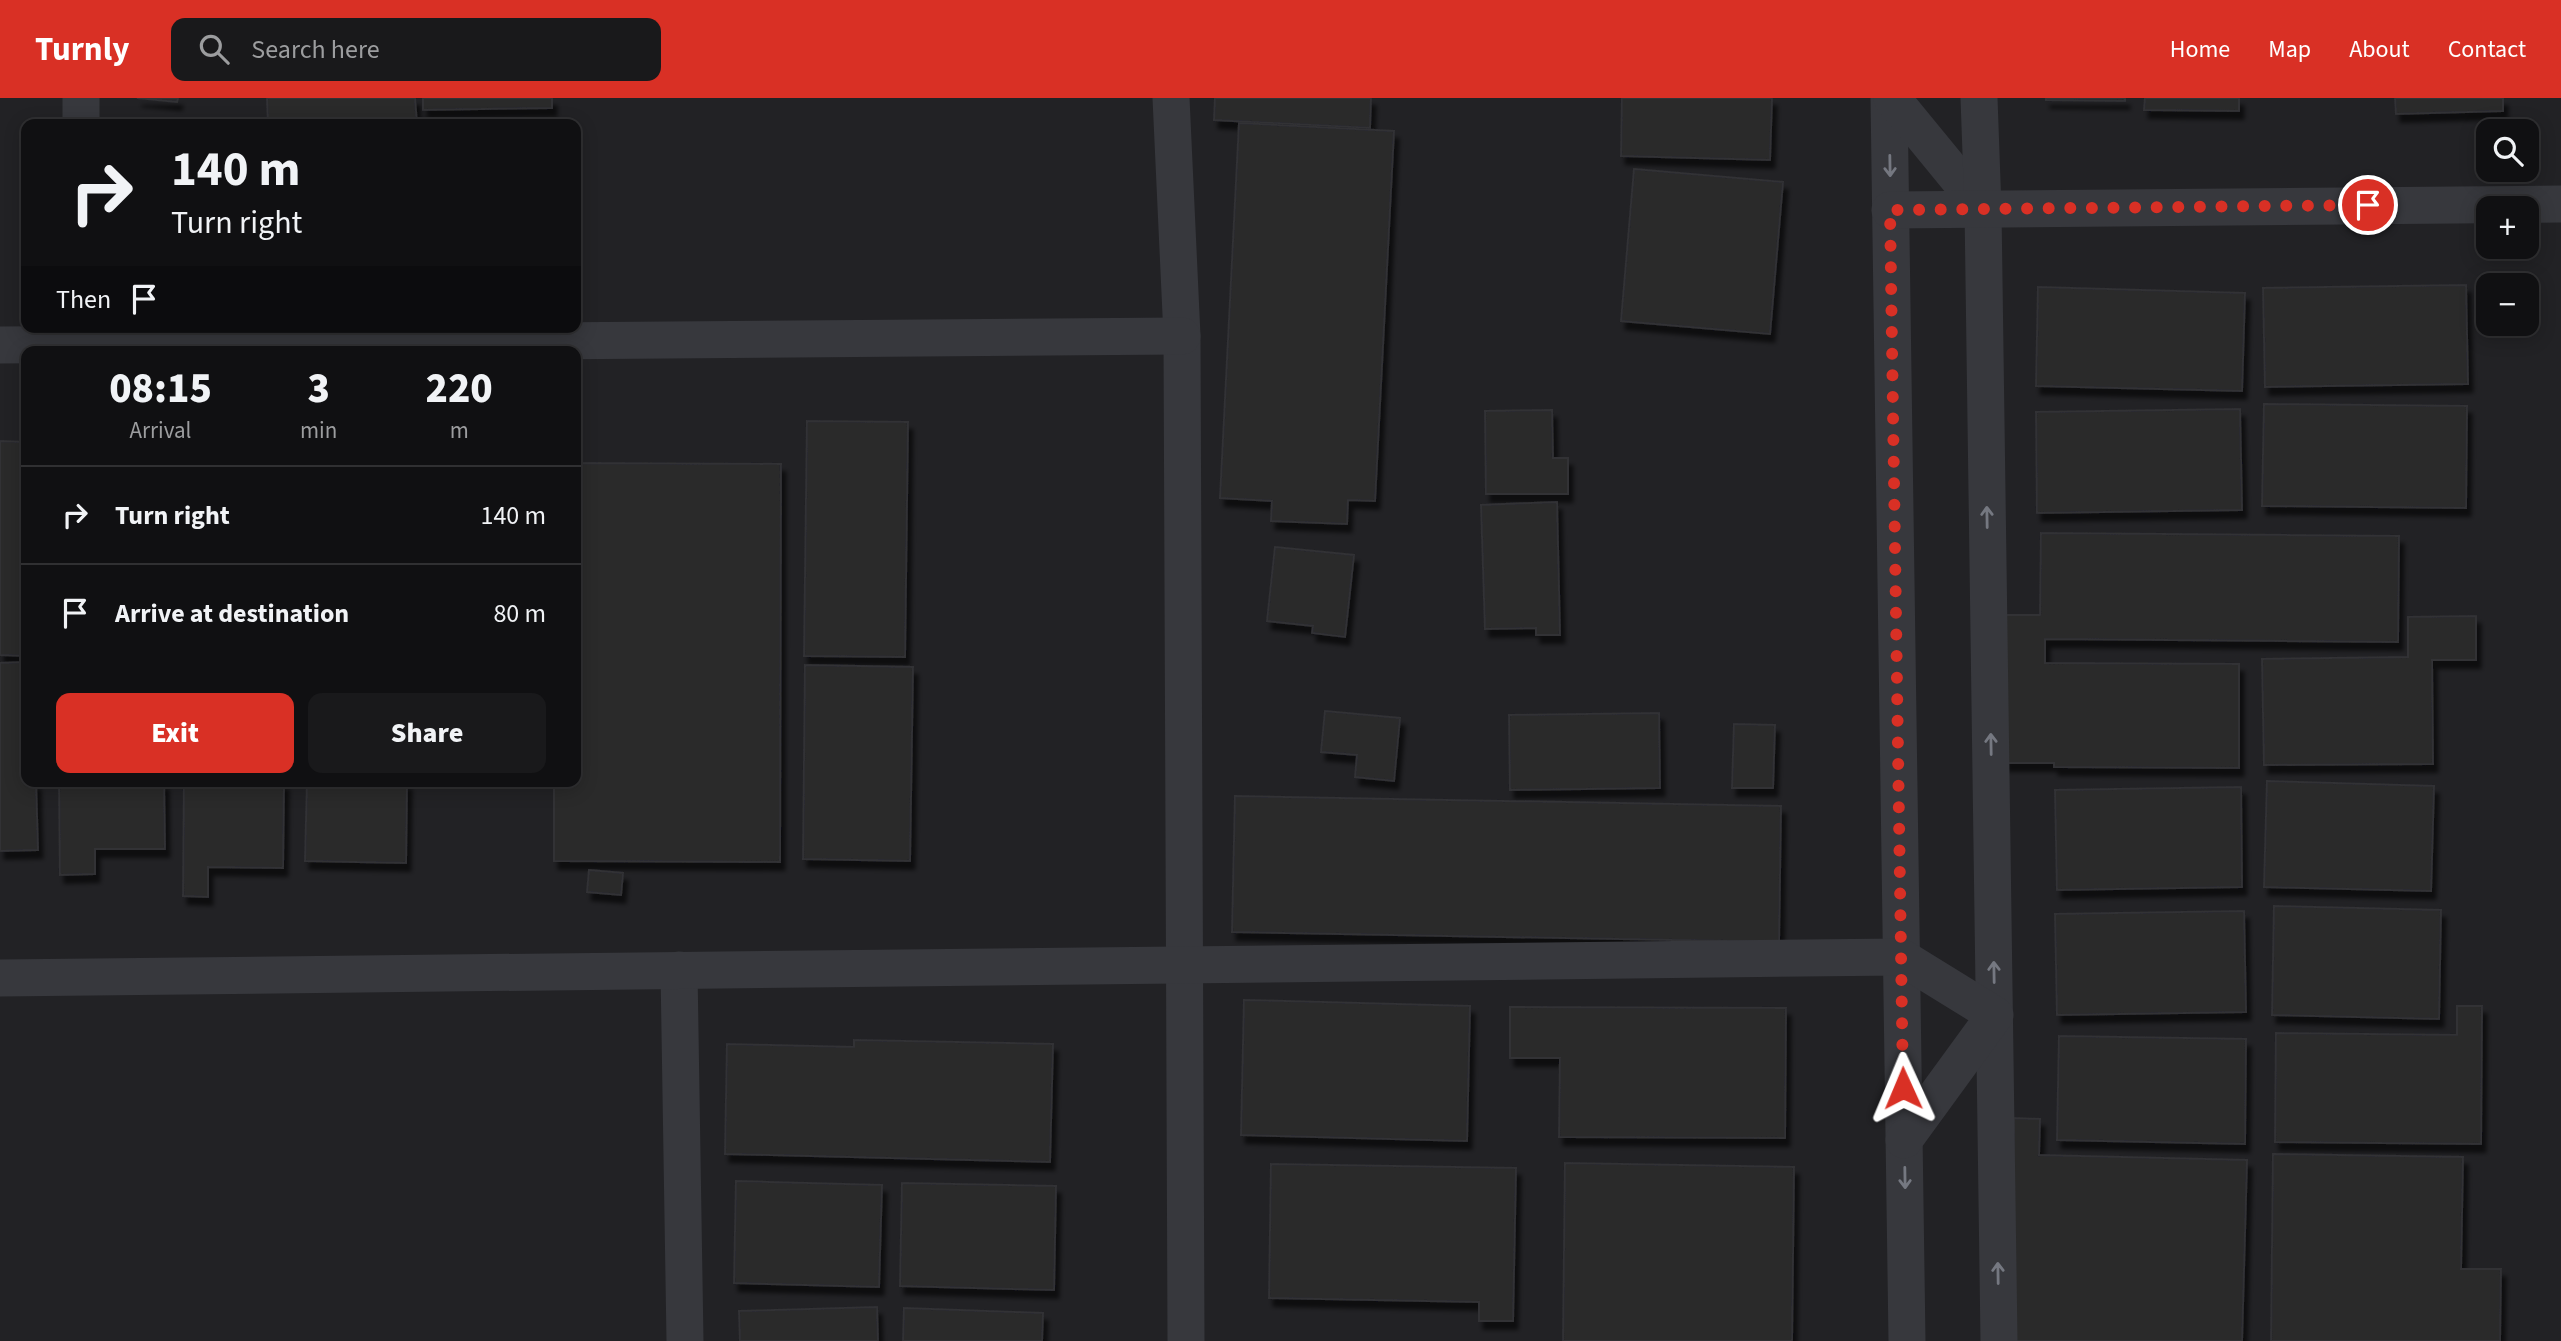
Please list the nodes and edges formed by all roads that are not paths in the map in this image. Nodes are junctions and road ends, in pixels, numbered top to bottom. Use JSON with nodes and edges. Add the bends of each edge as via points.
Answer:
{"nodes":[{"id":1,"x":81,"y":98,"type":"edge"},
{"id":2,"x":1171,"y":98,"type":"edge"},
{"id":3,"x":1890,"y":98,"type":"edge"},
{"id":4,"x":1979,"y":98,"type":"edge"},
{"id":5,"x":81,"y":119,"type":"edge"},
{"id":6,"x":2561,"y":204,"type":"edge"},
{"id":7,"x":1983,"y":209,"type":"junction"},
{"id":8,"x":1890,"y":210,"type":"junction"},
{"id":9,"x":80,"y":336,"type":"edge"},
{"id":10,"x":1182,"y":336,"type":"junction"},
{"id":11,"x":0,"y":345,"type":"edge"},
{"id":12,"x":1901,"y":957,"type":"junction"},
{"id":13,"x":1185,"y":965,"type":"junction"},
{"id":14,"x":679,"y":970,"type":"junction"},
{"id":15,"x":0,"y":978,"type":"edge"},
{"id":16,"x":1994,"y":1015,"type":"junction"},
{"id":17,"x":1904,"y":1140,"type":"junction"},
{"id":18,"x":685,"y":1341,"type":"edge"},
{"id":19,"x":1186,"y":1341,"type":"edge"},
{"id":20,"x":1908,"y":1341,"type":"edge"},
{"id":21,"x":1999,"y":1341,"type":"edge"}],
"edges":[{"from":1,"to":5,"type":"street"},
{"from":2,"to":10,"type":"street"},
{"from":3,"to":7,"type":"street"},
{"from":3,"to":8,"type":"street","one_way":true},
{"from":4,"to":7,"type":"street"},
{"from":6,"to":7,"type":"street"},
{"from":7,"to":8,"type":"street"},
{"from":16,"to":7,"type":"street","one_way":true},
{"from":8,"to":12,"type":"street"},
{"from":9,"to":10,"type":"street"},
{"from":9,"to":11,"type":"street"},
{"from":10,"to":13,"type":"street"},
{"from":12,"to":13,"type":"street"},
{"from":12,"to":16,"type":"street"},
{"from":12,"to":17,"type":"street"},
{"from":13,"to":14,"type":"street"},
{"from":13,"to":19,"type":"street"},
{"from":14,"to":15,"type":"street"},
{"from":14,"to":18,"type":"street"},
{"from":16,"to":17,"type":"street"},
{"from":21,"to":16,"type":"street","one_way":true},
{"from":17,"to":20,"type":"street","one_way":true}]}
